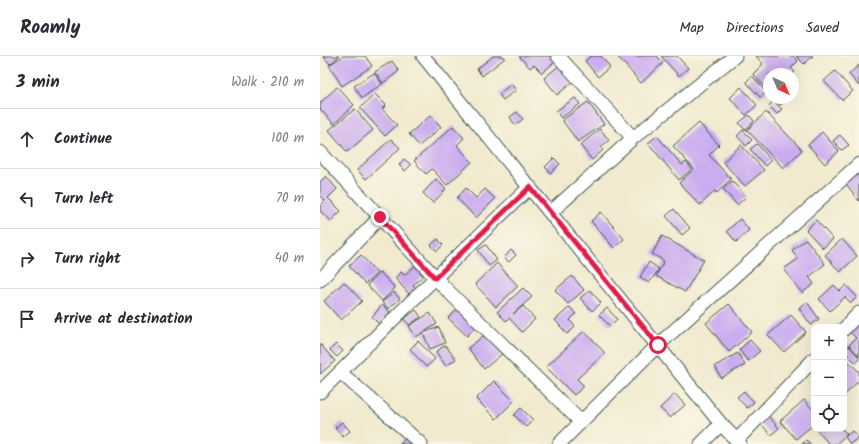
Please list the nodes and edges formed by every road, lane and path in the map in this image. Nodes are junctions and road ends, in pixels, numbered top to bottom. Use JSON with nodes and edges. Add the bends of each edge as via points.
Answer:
{"nodes":[{"id":1,"x":424,"y":56,"type":"edge"},
{"id":2,"x":558,"y":56,"type":"edge"},
{"id":3,"x":735,"y":56,"type":"edge"},
{"id":4,"x":633,"y":138,"type":"junction"},
{"id":5,"x":320,"y":152,"type":"edge"},
{"id":6,"x":859,"y":164,"type":"edge"},
{"id":7,"x":530,"y":187,"type":"junction"},
{"id":8,"x":550,"y":213,"type":"junction"},
{"id":9,"x":380,"y":217,"type":"junction"},
{"id":10,"x":435,"y":278,"type":"junction"},
{"id":11,"x":320,"y":280,"type":"edge"},
{"id":12,"x":859,"y":313,"type":"edge"},
{"id":13,"x":847,"y":326,"type":"edge"},
{"id":14,"x":658,"y":345,"type":"junction"},
{"id":15,"x":813,"y":360,"type":"edge"},
{"id":16,"x":340,"y":372,"type":"junction"},
{"id":17,"x":320,"y":392,"type":"edge"},
{"id":18,"x":581,"y":422,"type":"junction"},
{"id":19,"x":721,"y":424,"type":"junction"},
{"id":20,"x":739,"y":442,"type":"edge"},
{"id":21,"x":421,"y":444,"type":"edge"},
{"id":22,"x":559,"y":444,"type":"edge"},
{"id":23,"x":701,"y":444,"type":"edge"}],
"edges":[{"from":1,"to":7,"type":"street"},
{"from":2,"to":4,"type":"street"},
{"from":3,"to":4,"type":"street"},
{"from":4,"to":8,"type":"street"},
{"from":5,"to":9,"type":"street"},
{"from":6,"to":14,"type":"street"},
{"from":7,"to":8,"type":"street"},
{"from":7,"to":10,"type":"street"},
{"from":8,"to":14,"type":"street"},
{"from":9,"to":10,"type":"street"},
{"from":9,"to":11,"type":"street"},
{"from":10,"to":16,"type":"street"},
{"from":10,"to":18,"type":"street"},
{"from":12,"to":13,"type":"street"},
{"from":14,"to":18,"type":"street"},
{"from":14,"to":19,"type":"street"},
{"from":15,"to":20,"type":"street"},
{"from":16,"to":17,"type":"street"},
{"from":16,"to":21,"type":"street"},
{"from":18,"to":22,"type":"street"},
{"from":19,"to":20,"type":"street"},
{"from":19,"to":23,"type":"street"}]}
